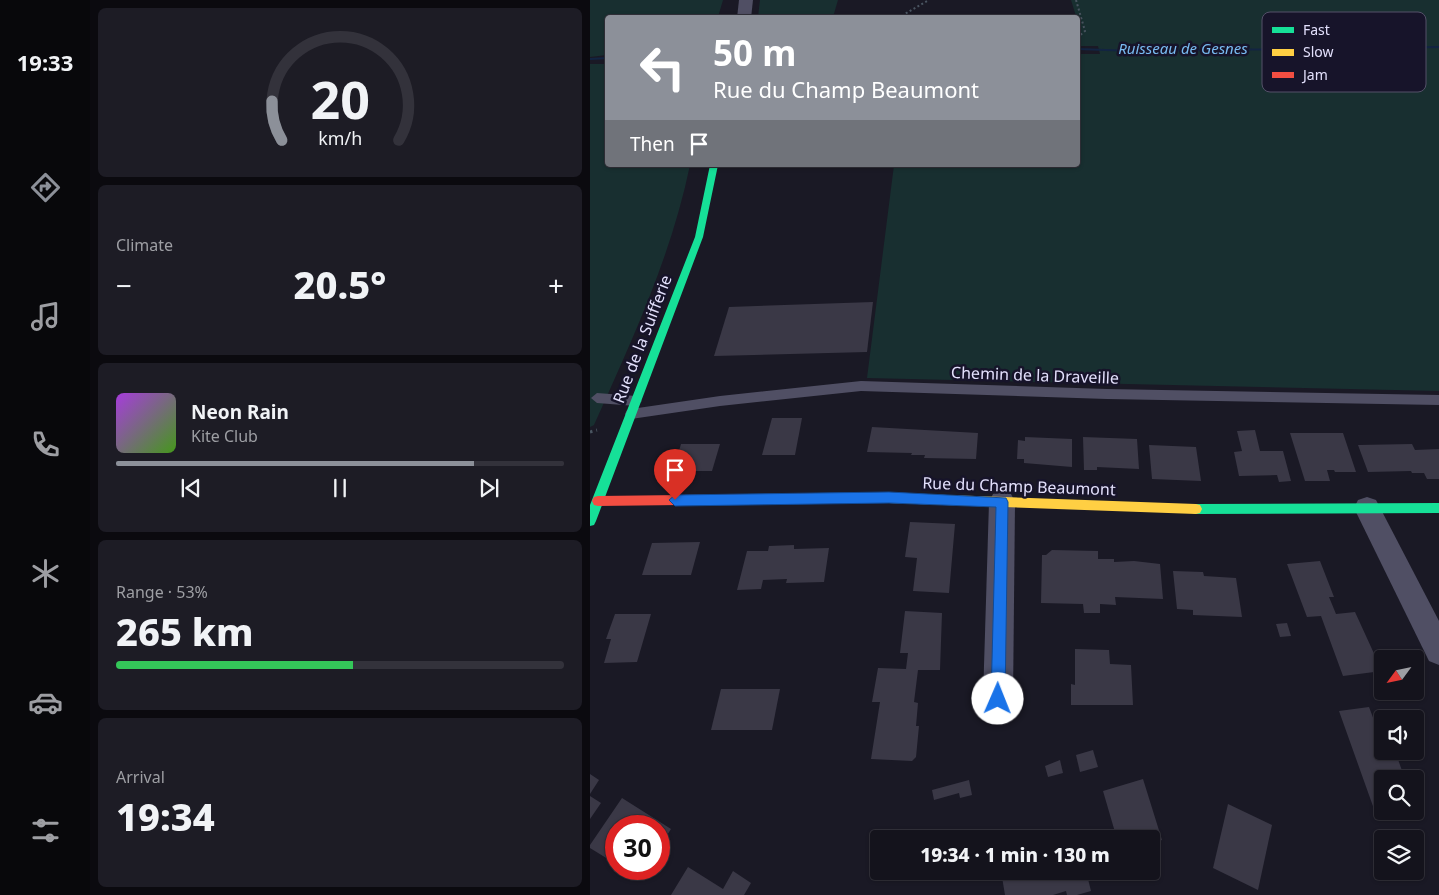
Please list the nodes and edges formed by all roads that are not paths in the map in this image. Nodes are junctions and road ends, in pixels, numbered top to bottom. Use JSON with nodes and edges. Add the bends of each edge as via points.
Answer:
{"nodes":[{"id":1,"x":746,"y":0,"type":"edge"},
{"id":2,"x":744,"y":15,"type":"edge"},
{"id":3,"x":714,"y":167,"type":"edge"},
{"id":4,"x":597,"y":398,"type":"dead end"},
{"id":5,"x":1439,"y":400,"type":"edge"},
{"id":6,"x":636,"y":401,"type":"junction"},
{"id":7,"x":631,"y":414,"type":"junction"},
{"id":8,"x":598,"y":501,"type":"junction"},
{"id":9,"x":1002,"y":502,"type":"junction"},
{"id":10,"x":1367,"y":508,"type":"junction"},
{"id":11,"x":1439,"y":508,"type":"edge"},
{"id":12,"x":590,"y":521,"type":"edge"},
{"id":13,"x":1439,"y":651,"type":"edge"},
{"id":14,"x":998,"y":699,"type":"dead end"}],
"edges":[{"from":1,"to":2,"type":"street"},
{"from":3,"to":6,"type":"street","name":"Rue de la Suifferie","via":[[699,236]]},
{"from":4,"to":6,"type":"lane"},
{"from":5,"to":7,"type":"lane","name":"Chemin de la Draveille","via":[[861,386]]},
{"from":6,"to":7,"type":"street","name":"Rue de la Suifferie"},
{"from":7,"to":8,"type":"street","name":"Rue de la Suifferie"},
{"from":8,"to":9,"type":"street","name":"Rue du Champ Beaumont","via":[[889,498]]},
{"from":8,"to":12,"type":"street","name":"Rue de la Suifferie"},
{"from":9,"to":10,"type":"street","name":"Rue du Champ Beaumont","via":[[1230,510]]},
{"from":9,"to":14,"type":"street"},
{"from":10,"to":11,"type":"street","name":"Rue du Champ Beaumont"},
{"from":10,"to":13,"type":"street"}]}
